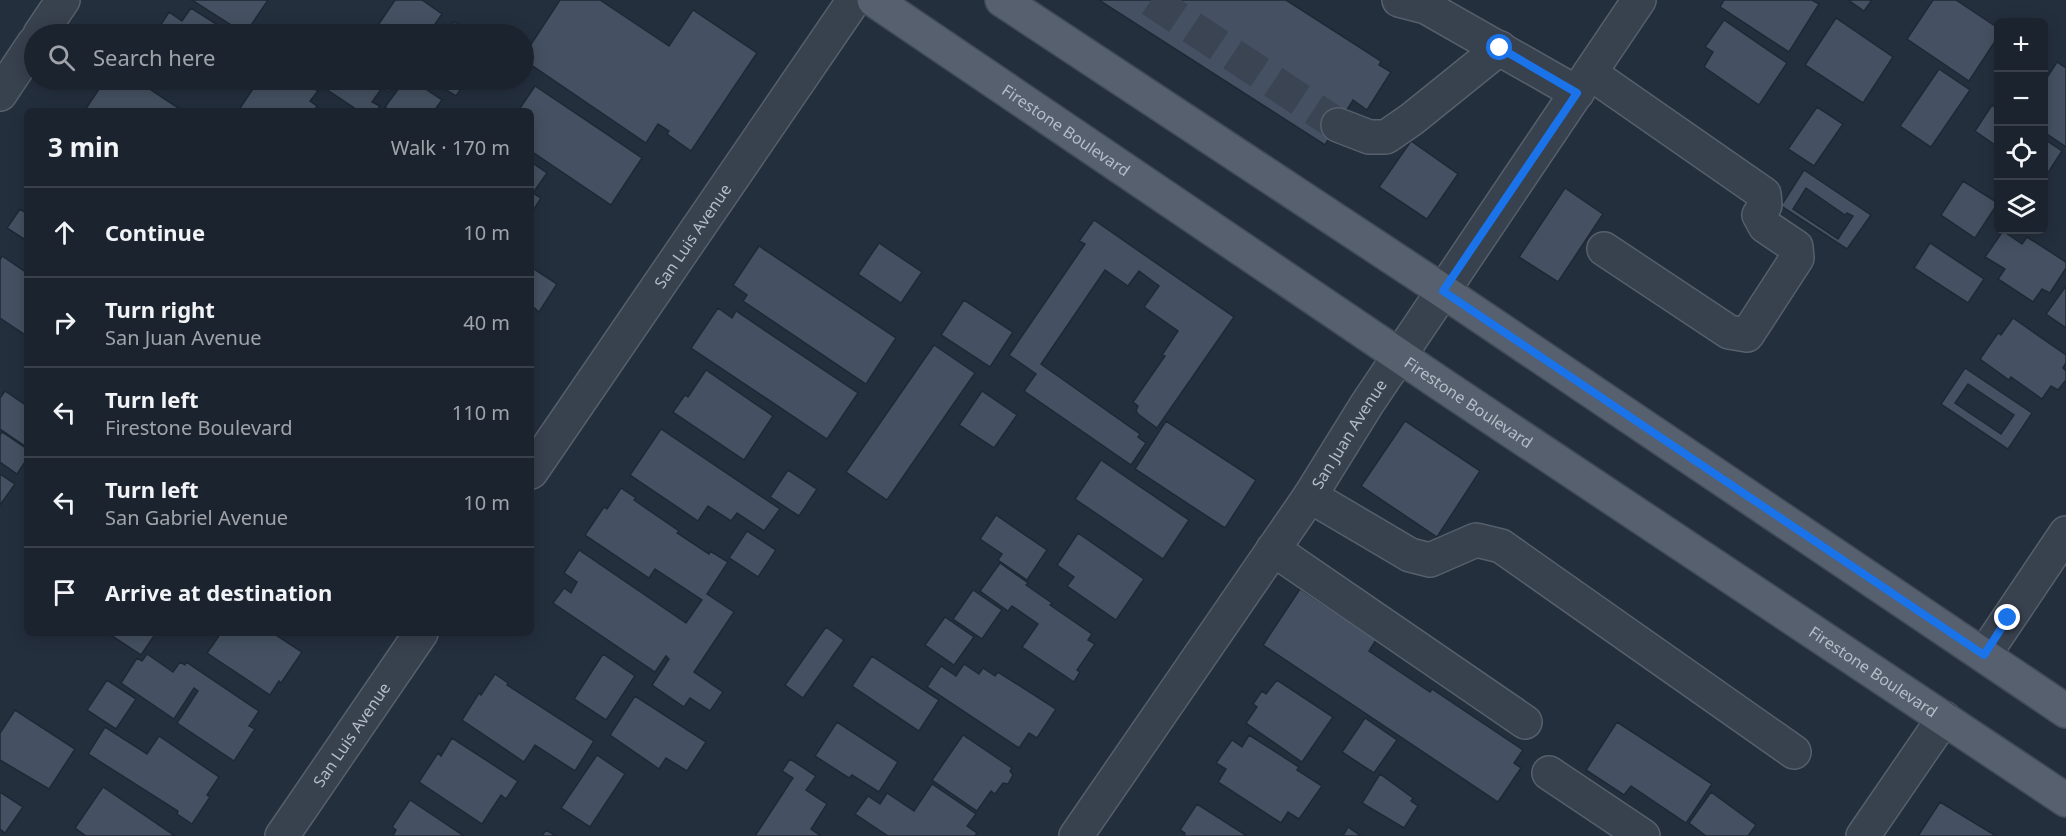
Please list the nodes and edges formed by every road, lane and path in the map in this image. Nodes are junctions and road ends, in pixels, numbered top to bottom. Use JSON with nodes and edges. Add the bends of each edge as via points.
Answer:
{"nodes":[{"id":1,"x":63,"y":0,"type":"edge"},
{"id":2,"x":854,"y":0,"type":"edge"},
{"id":3,"x":874,"y":0,"type":"edge"},
{"id":4,"x":1002,"y":0,"type":"edge"},
{"id":5,"x":1399,"y":0,"type":"edge"},
{"id":6,"x":1639,"y":0,"type":"edge"},
{"id":7,"x":47,"y":24,"type":"edge"},
{"id":8,"x":1500,"y":48,"type":"junction"},
{"id":9,"x":24,"y":58,"type":"edge"},
{"id":10,"x":1584,"y":83,"type":"junction"},
{"id":11,"x":0,"y":94,"type":"edge"},
{"id":12,"x":1338,"y":124,"type":"tunnel mouth"},
{"id":13,"x":1604,"y":249,"type":"dead end"},
{"id":14,"x":1443,"y":291,"type":"junction"},
{"id":15,"x":1399,"y":355,"type":"junction"},
{"id":16,"x":534,"y":468,"type":"edge"},
{"id":17,"x":1310,"y":496,"type":"junction"},
{"id":18,"x":2066,"y":533,"type":"edge"},
{"id":19,"x":1274,"y":549,"type":"junction"},
{"id":20,"x":419,"y":636,"type":"edge"},
{"id":21,"x":1984,"y":655,"type":"junction"},
{"id":22,"x":2066,"y":711,"type":"edge"},
{"id":23,"x":1944,"y":718,"type":"junction"},
{"id":24,"x":1525,"y":722,"type":"dead end"},
{"id":25,"x":1794,"y":752,"type":"dead end"},
{"id":26,"x":1549,"y":773,"type":"dead end"},
{"id":27,"x":2066,"y":800,"type":"edge"},
{"id":28,"x":282,"y":836,"type":"edge"},
{"id":29,"x":1076,"y":836,"type":"edge"},
{"id":30,"x":1643,"y":836,"type":"edge"},
{"id":31,"x":1863,"y":836,"type":"edge"}],
"edges":[{"from":1,"to":7,"type":"street"},
{"from":2,"to":16,"type":"street","name":"San Luis Avenue"},
{"from":3,"to":15,"type":"main road","name":"Firestone Boulevard"},
{"from":4,"to":14,"type":"main road"},
{"from":5,"to":8,"type":"street","via":[[1426,7]]},
{"from":6,"to":10,"type":"street","name":"San Juan Avenue"},
{"from":8,"to":10,"type":"street"},
{"from":8,"to":12,"type":"street","via":[[1386,137],[1369,137]]},
{"from":9,"to":11,"type":"street"},
{"from":10,"to":13,"type":"street","via":[[1764,194],[1765,205],[1759,215],[1765,226],[1796,247],[1797,258],[1747,335],[1729,332]]},
{"from":10,"to":14,"type":"street","name":"San Juan Avenue"},
{"from":14,"to":15,"type":"street","name":"San Juan Avenue"},
{"from":14,"to":21,"type":"main road"},
{"from":15,"to":17,"type":"street","name":"San Juan Avenue"},
{"from":15,"to":23,"type":"main road","name":"Firestone Boulevard"},
{"from":17,"to":19,"type":"street","name":"San Juan Avenue"},
{"from":17,"to":25,"type":"street","via":[[1410,555],[1430,560],[1476,540],[1501,546]]},
{"from":18,"to":21,"type":"street"},
{"from":19,"to":24,"type":"street"},
{"from":19,"to":29,"type":"street","name":"San Juan Avenue"},
{"from":20,"to":28,"type":"street","name":"San Luis Avenue"},
{"from":21,"to":22,"type":"main road"},
{"from":23,"to":27,"type":"main road","name":"Firestone Boulevard"},
{"from":23,"to":31,"type":"street"},
{"from":26,"to":30,"type":"street"}]}
